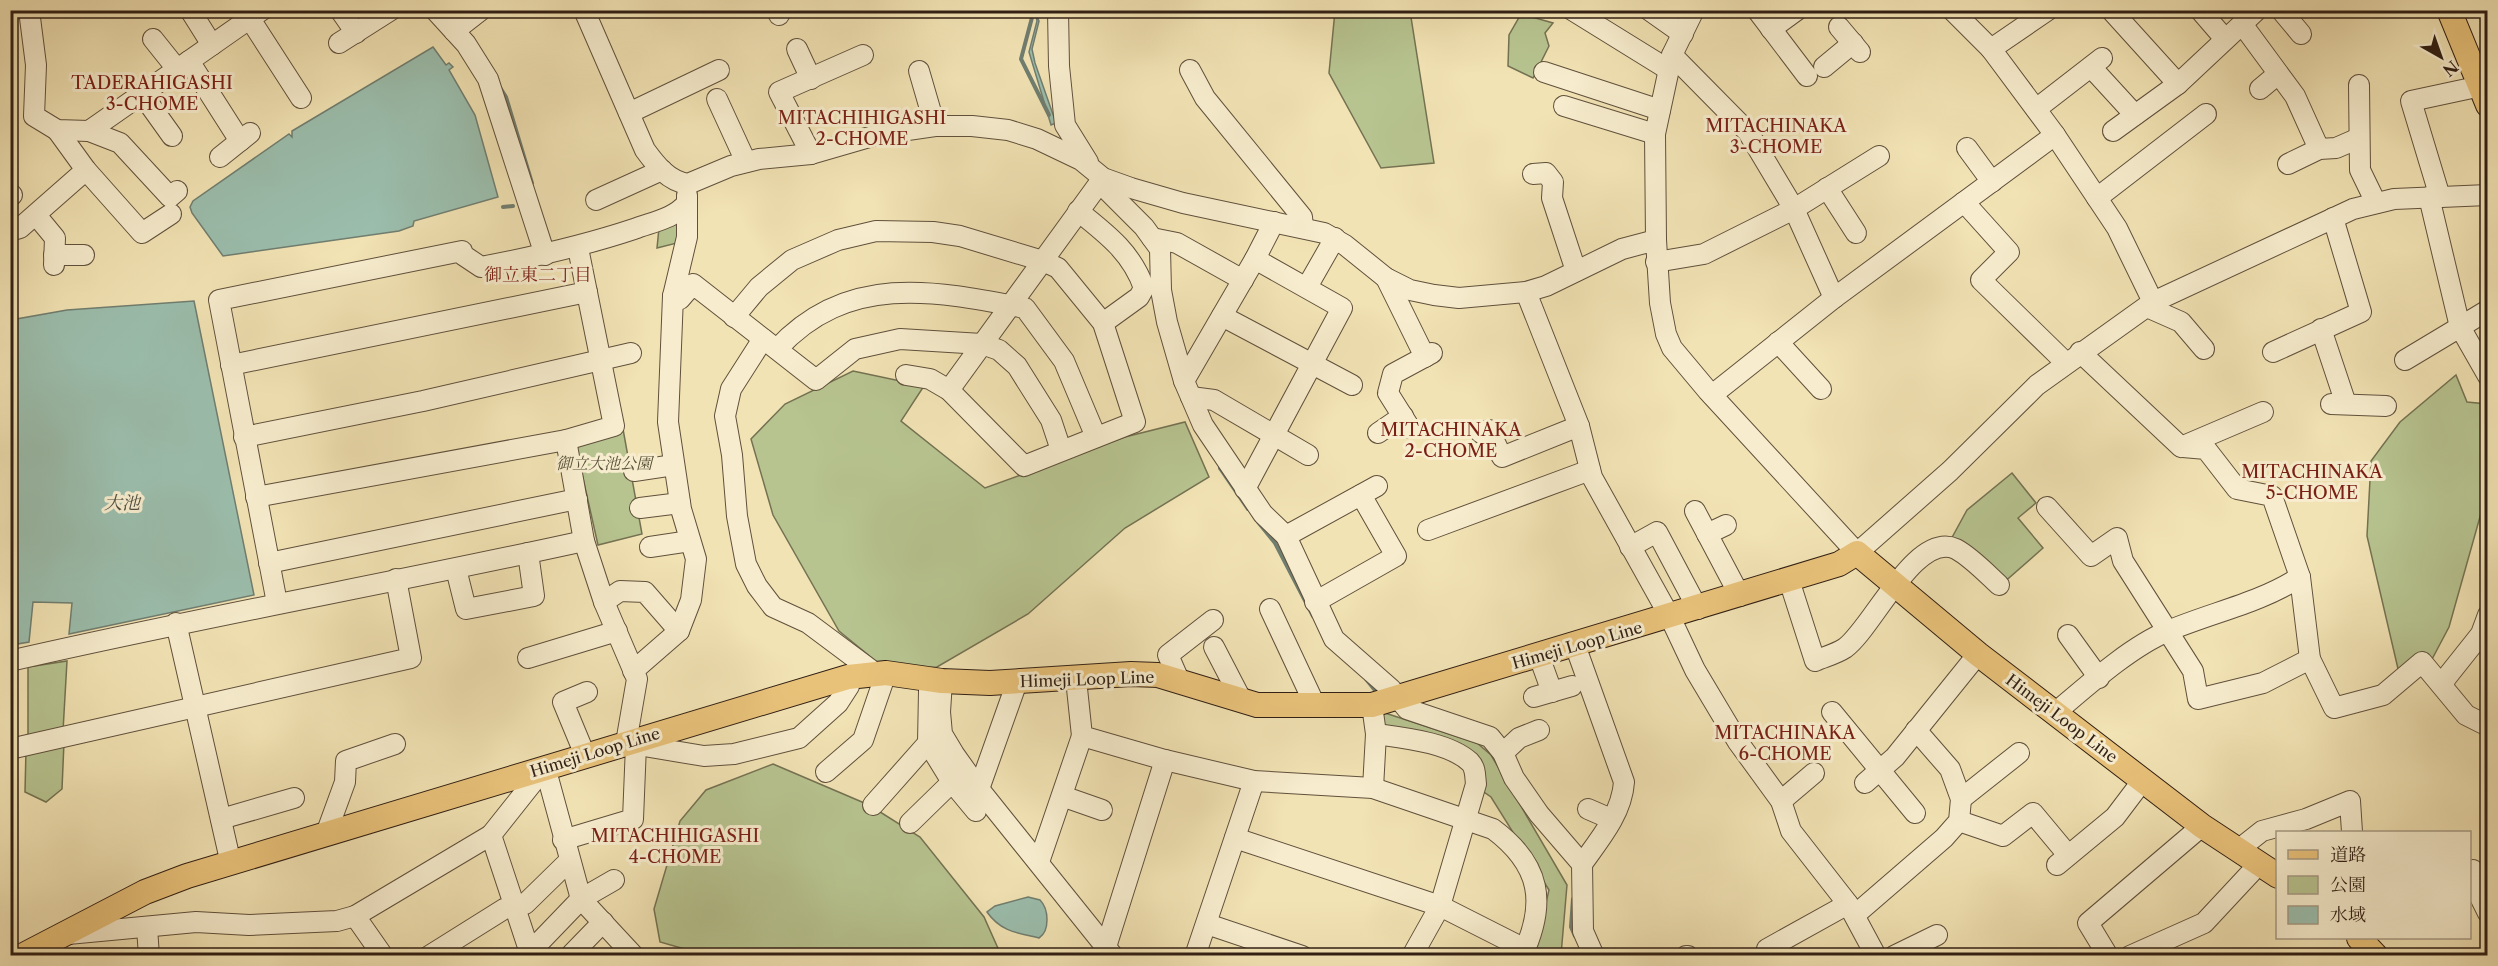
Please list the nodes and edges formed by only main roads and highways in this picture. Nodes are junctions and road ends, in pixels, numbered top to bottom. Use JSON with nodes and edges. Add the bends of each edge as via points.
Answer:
{"nodes":[{"id":1,"x":2449,"y":10,"type":"edge"},
{"id":2,"x":2484,"y":95,"type":"edge"},
{"id":3,"x":2268,"y":870,"type":"edge"},
{"id":4,"x":2360,"y":939,"type":"edge"},
{"id":5,"x":22,"y":956,"type":"edge"},
{"id":6,"x":2377,"y":956,"type":"edge"}],
"edges":[{"from":1,"to":2,"type":"main road"},
{"from":3,"to":5,"type":"main road","name":"Himeji Loop Line","via":[[2202,826],[1978,654],[1857,554],[1839,564],[1740,596],[1383,702],[1257,705],[1158,675],[1017,682],[936,680],[880,673],[848,677],[145,892]]},
{"from":4,"to":6,"type":"main road"}]}
